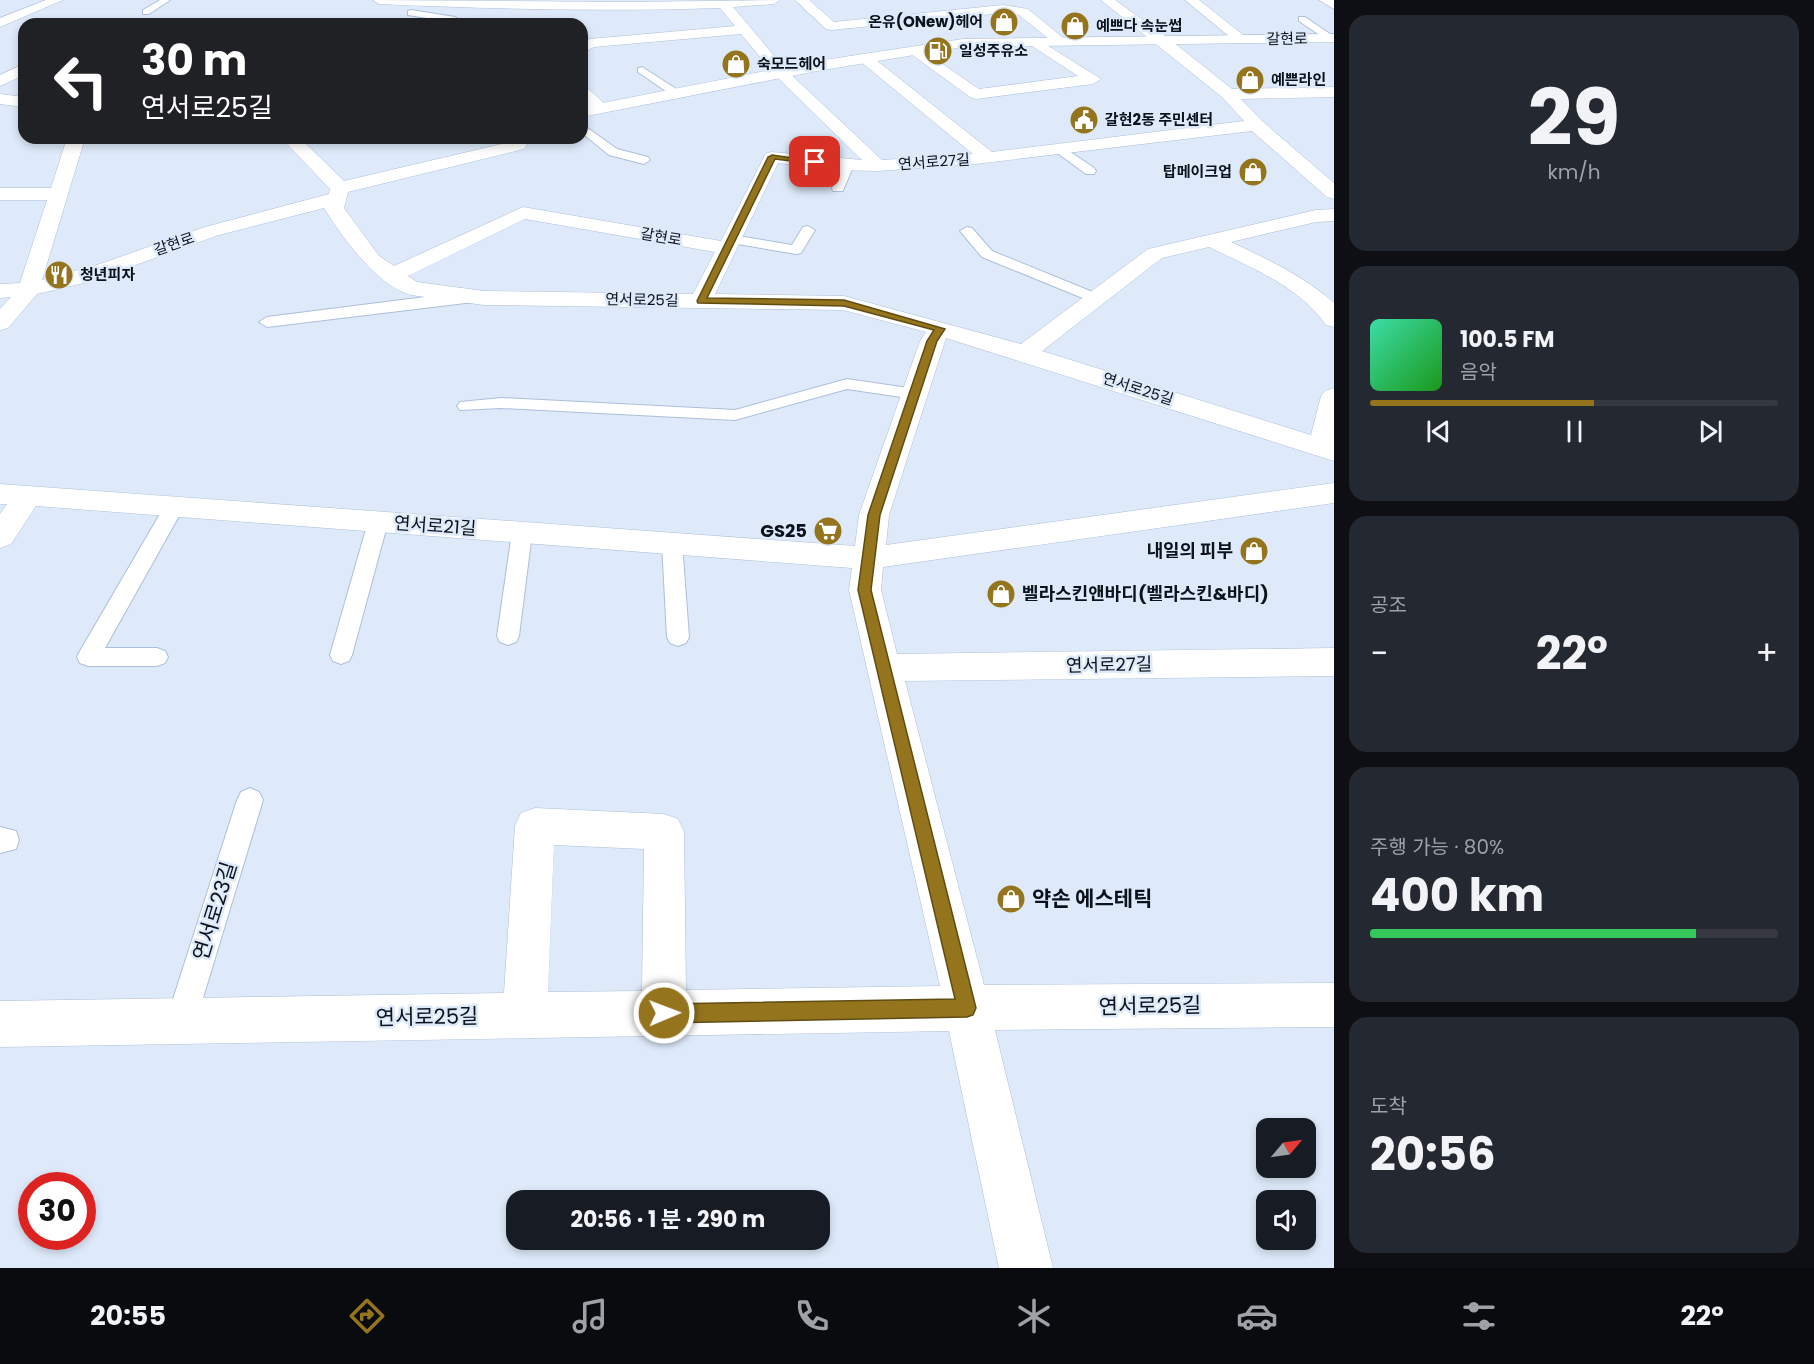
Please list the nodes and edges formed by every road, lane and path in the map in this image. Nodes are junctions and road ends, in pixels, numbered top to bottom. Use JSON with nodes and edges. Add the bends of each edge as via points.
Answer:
{"nodes":[{"id":1,"x":57,"y":0,"type":"edge"},
{"id":2,"x":166,"y":0,"type":"edge"},
{"id":3,"x":379,"y":0,"type":"edge"},
{"id":4,"x":774,"y":0,"type":"edge"},
{"id":5,"x":801,"y":0,"type":"edge"},
{"id":6,"x":1107,"y":0,"type":"edge"},
{"id":7,"x":1191,"y":0,"type":"edge"},
{"id":8,"x":1325,"y":0,"type":"edge"},
{"id":9,"x":722,"y":2,"type":"edge"},
{"id":10,"x":602,"y":3,"type":"edge"},
{"id":11,"x":412,"y":5,"type":"edge"},
{"id":12,"x":1334,"y":5,"type":"edge"},
{"id":13,"x":146,"y":12,"type":"dead end"},
{"id":14,"x":398,"y":18,"type":"edge"},
{"id":15,"x":449,"y":18,"type":"edge"},
{"id":16,"x":1302,"y":19,"type":"dead end"},
{"id":17,"x":0,"y":23,"type":"edge"},
{"id":18,"x":745,"y":29,"type":"junction"},
{"id":19,"x":0,"y":30,"type":"edge"},
{"id":20,"x":16,"y":31,"type":"dead end"},
{"id":21,"x":1332,"y":38,"type":"edge"},
{"id":22,"x":1241,"y":39,"type":"junction"},
{"id":23,"x":1034,"y":41,"type":"junction"},
{"id":24,"x":1060,"y":41,"type":"junction"},
{"id":25,"x":1164,"y":41,"type":"junction"},
{"id":26,"x":588,"y":44,"type":"edge"},
{"id":27,"x":914,"y":51,"type":"junction"},
{"id":28,"x":866,"y":59,"type":"junction"},
{"id":29,"x":642,"y":70,"type":"dead end"},
{"id":30,"x":18,"y":72,"type":"edge"},
{"id":31,"x":781,"y":74,"type":"junction"},
{"id":32,"x":0,"y":81,"type":"edge"},
{"id":33,"x":1334,"y":92,"type":"edge"},
{"id":34,"x":677,"y":94,"type":"junction"},
{"id":35,"x":1228,"y":94,"type":"junction"},
{"id":36,"x":588,"y":98,"type":"edge"},
{"id":37,"x":0,"y":99,"type":"edge"},
{"id":38,"x":18,"y":101,"type":"edge"},
{"id":39,"x":600,"y":109,"type":"junction"},
{"id":40,"x":588,"y":111,"type":"edge"},
{"id":41,"x":1256,"y":125,"type":"junction"},
{"id":42,"x":588,"y":132,"type":"edge"},
{"id":43,"x":74,"y":144,"type":"edge"},
{"id":44,"x":297,"y":144,"type":"edge"},
{"id":45,"x":517,"y":144,"type":"edge"},
{"id":46,"x":1060,"y":149,"type":"junction"},
{"id":47,"x":988,"y":157,"type":"junction"},
{"id":48,"x":644,"y":160,"type":"dead end"},
{"id":49,"x":848,"y":165,"type":"junction"},
{"id":50,"x":878,"y":166,"type":"junction"},
{"id":51,"x":1090,"y":171,"type":"dead end"},
{"id":52,"x":838,"y":188,"type":"dead end"},
{"id":53,"x":338,"y":193,"type":"junction"},
{"id":54,"x":1334,"y":193,"type":"edge"},
{"id":55,"x":58,"y":194,"type":"junction"},
{"id":56,"x":0,"y":195,"type":"edge"},
{"id":57,"x":1334,"y":215,"type":"edge"},
{"id":58,"x":808,"y":230,"type":"dead end"},
{"id":59,"x":966,"y":231,"type":"dead end"},
{"id":60,"x":1211,"y":240,"type":"junction"},
{"id":61,"x":730,"y":244,"type":"junction"},
{"id":62,"x":392,"y":275,"type":"junction"},
{"id":63,"x":0,"y":291,"type":"edge"},
{"id":64,"x":28,"y":291,"type":"junction"},
{"id":65,"x":484,"y":298,"type":"junction"},
{"id":66,"x":1095,"y":298,"type":"junction"},
{"id":67,"x":701,"y":301,"type":"junction"},
{"id":68,"x":1334,"y":320,"type":"edge"},
{"id":69,"x":267,"y":322,"type":"dead end"},
{"id":70,"x":0,"y":323,"type":"edge"},
{"id":71,"x":940,"y":329,"type":"junction"},
{"id":72,"x":1024,"y":353,"type":"junction"},
{"id":73,"x":915,"y":394,"type":"junction"},
{"id":74,"x":1334,"y":396,"type":"edge"},
{"id":75,"x":466,"y":406,"type":"dead end"},
{"id":76,"x":1328,"y":450,"type":"edge"},
{"id":77,"x":1334,"y":493,"type":"edge"},
{"id":78,"x":14,"y":495,"type":"edge"},
{"id":79,"x":174,"y":507,"type":"junction"},
{"id":80,"x":378,"y":522,"type":"junction"},
{"id":81,"x":522,"y":533,"type":"junction"},
{"id":82,"x":0,"y":537,"type":"edge"},
{"id":83,"x":672,"y":543,"type":"junction"},
{"id":84,"x":869,"y":558,"type":"junction"},
{"id":85,"x":508,"y":636,"type":"dead end"},
{"id":86,"x":678,"y":637,"type":"dead end"},
{"id":87,"x":341,"y":655,"type":"dead end"},
{"id":88,"x":157,"y":657,"type":"dead end"},
{"id":89,"x":1334,"y":662,"type":"edge"},
{"id":90,"x":884,"y":668,"type":"junction"},
{"id":91,"x":250,"y":800,"type":"dead end"},
{"id":92,"x":1334,"y":1005,"type":"edge"},
{"id":93,"x":967,"y":1008,"type":"junction"},
{"id":94,"x":664,"y":1013,"type":"junction"},
{"id":95,"x":525,"y":1016,"type":"junction"},
{"id":96,"x":181,"y":1021,"type":"junction"},
{"id":97,"x":0,"y":1024,"type":"edge"},
{"id":98,"x":1026,"y":1268,"type":"edge"}],
"edges":[{"from":1,"to":17,"type":"street"},
{"from":2,"to":13,"type":"lane"},
{"from":3,"to":11,"type":"street"},
{"from":4,"to":9,"type":"street"},
{"from":5,"to":24,"type":"street","via":[[831,26],[1003,9],[1023,12]]},
{"from":6,"to":25,"type":"street"},
{"from":7,"to":22,"type":"street","name":"갈현로"},
{"from":8,"to":12,"type":"street"},
{"from":9,"to":10,"type":"street"},
{"from":9,"to":18,"type":"street"},
{"from":10,"to":11,"type":"street"},
{"from":11,"to":14,"type":"street"},
{"from":11,"to":15,"type":"lane"},
{"from":16,"to":21,"type":"lane"},
{"from":18,"to":26,"type":"street"},
{"from":18,"to":31,"type":"street"},
{"from":19,"to":20,"type":"street"},
{"from":21,"to":22,"type":"street","name":"갈현로"},
{"from":22,"to":25,"type":"street","name":"갈현로"},
{"from":23,"to":24,"type":"street","name":"갈현로"},
{"from":23,"to":27,"type":"street","name":"갈현로","via":[[963,43]]},
{"from":23,"to":27,"type":"street","via":[[1093,79],[976,94]]},
{"from":24,"to":25,"type":"street","name":"갈현로"},
{"from":25,"to":35,"type":"street"},
{"from":27,"to":28,"type":"street","name":"갈현로"},
{"from":28,"to":31,"type":"street","name":"갈현로"},
{"from":28,"to":47,"type":"street"},
{"from":29,"to":34,"type":"lane"},
{"from":30,"to":32,"type":"street"},
{"from":31,"to":34,"type":"street","name":"갈현로"},
{"from":31,"to":50,"type":"street"},
{"from":33,"to":35,"type":"street"},
{"from":34,"to":39,"type":"street","name":"갈현로"},
{"from":35,"to":41,"type":"street"},
{"from":36,"to":39,"type":"street"},
{"from":37,"to":38,"type":"street"},
{"from":39,"to":40,"type":"street","name":"갈현로"},
{"from":41,"to":46,"type":"street","name":"연서로27길"},
{"from":41,"to":54,"type":"street"},
{"from":42,"to":48,"type":"lane","via":[[613,152]]},
{"from":43,"to":55,"type":"street"},
{"from":44,"to":53,"type":"street"},
{"from":45,"to":53,"type":"street","name":"갈현로"},
{"from":46,"to":47,"type":"street","name":"연서로27길"},
{"from":46,"to":51,"type":"lane"},
{"from":47,"to":50,"type":"street","name":"연서로27길"},
{"from":49,"to":50,"type":"street","name":"연서로27길"},
{"from":49,"to":52,"type":"lane"},
{"from":49,"to":61,"type":"street","name":"연서로27길","via":[[772,157]]},
{"from":53,"to":62,"type":"street","via":[[334,208],[372,260]]},
{"from":53,"to":64,"type":"street","name":"갈현로"},
{"from":55,"to":56,"type":"street"},
{"from":55,"to":64,"type":"street"},
{"from":57,"to":60,"type":"street"},
{"from":58,"to":61,"type":"lane","via":[[796,250]]},
{"from":59,"to":66,"type":"lane","via":[[987,254]]},
{"from":60,"to":66,"type":"street","via":[[1155,253]]},
{"from":60,"to":68,"type":"street","via":[[1289,279],[1331,312]]},
{"from":61,"to":62,"type":"street","name":"갈현로","via":[[523,213]]},
{"from":61,"to":67,"type":"street","name":"연서로27길"},
{"from":62,"to":65,"type":"street","via":[[411,288]]},
{"from":63,"to":64,"type":"street"},
{"from":64,"to":70,"type":"street"},
{"from":65,"to":67,"type":"street","name":"연서로25길"},
{"from":65,"to":69,"type":"lane"},
{"from":66,"to":72,"type":"street"},
{"from":67,"to":71,"type":"street","name":"연서로25길","via":[[844,303]]},
{"from":71,"to":72,"type":"street","name":"연서로25길"},
{"from":71,"to":73,"type":"street","via":[[932,341]]},
{"from":72,"to":76,"type":"street","name":"연서로25길"},
{"from":73,"to":75,"type":"lane","via":[[847,384],[735,415],[501,403]]},
{"from":73,"to":84,"type":"street","via":[[874,515]]},
{"from":74,"to":76,"type":"street"},
{"from":77,"to":84,"type":"street"},
{"from":78,"to":79,"type":"street","name":"연서로21길"},
{"from":78,"to":82,"type":"street"},
{"from":79,"to":80,"type":"street","name":"연서로21길"},
{"from":79,"to":88,"type":"lane","via":[[88,657]]},
{"from":80,"to":81,"type":"street","name":"연서로21길"},
{"from":80,"to":87,"type":"lane"},
{"from":81,"to":83,"type":"street","name":"연서로21길"},
{"from":81,"to":85,"type":"lane"},
{"from":83,"to":84,"type":"street","name":"연서로21길"},
{"from":83,"to":86,"type":"lane"},
{"from":84,"to":90,"type":"street","via":[[865,590]]},
{"from":89,"to":90,"type":"street","name":"연서로27길"},
{"from":90,"to":93,"type":"street"},
{"from":91,"to":96,"type":"lane","name":"연서로23길"},
{"from":92,"to":93,"type":"street","name":"연서로25길"},
{"from":93,"to":94,"type":"street","name":"연서로25길"},
{"from":93,"to":98,"type":"street"},
{"from":94,"to":95,"type":"street","name":"연서로25길"},
{"from":94,"to":95,"type":"street","via":[[664,832],[535,826]]},
{"from":95,"to":96,"type":"street","name":"연서로25길"},
{"from":96,"to":97,"type":"street"}]}
